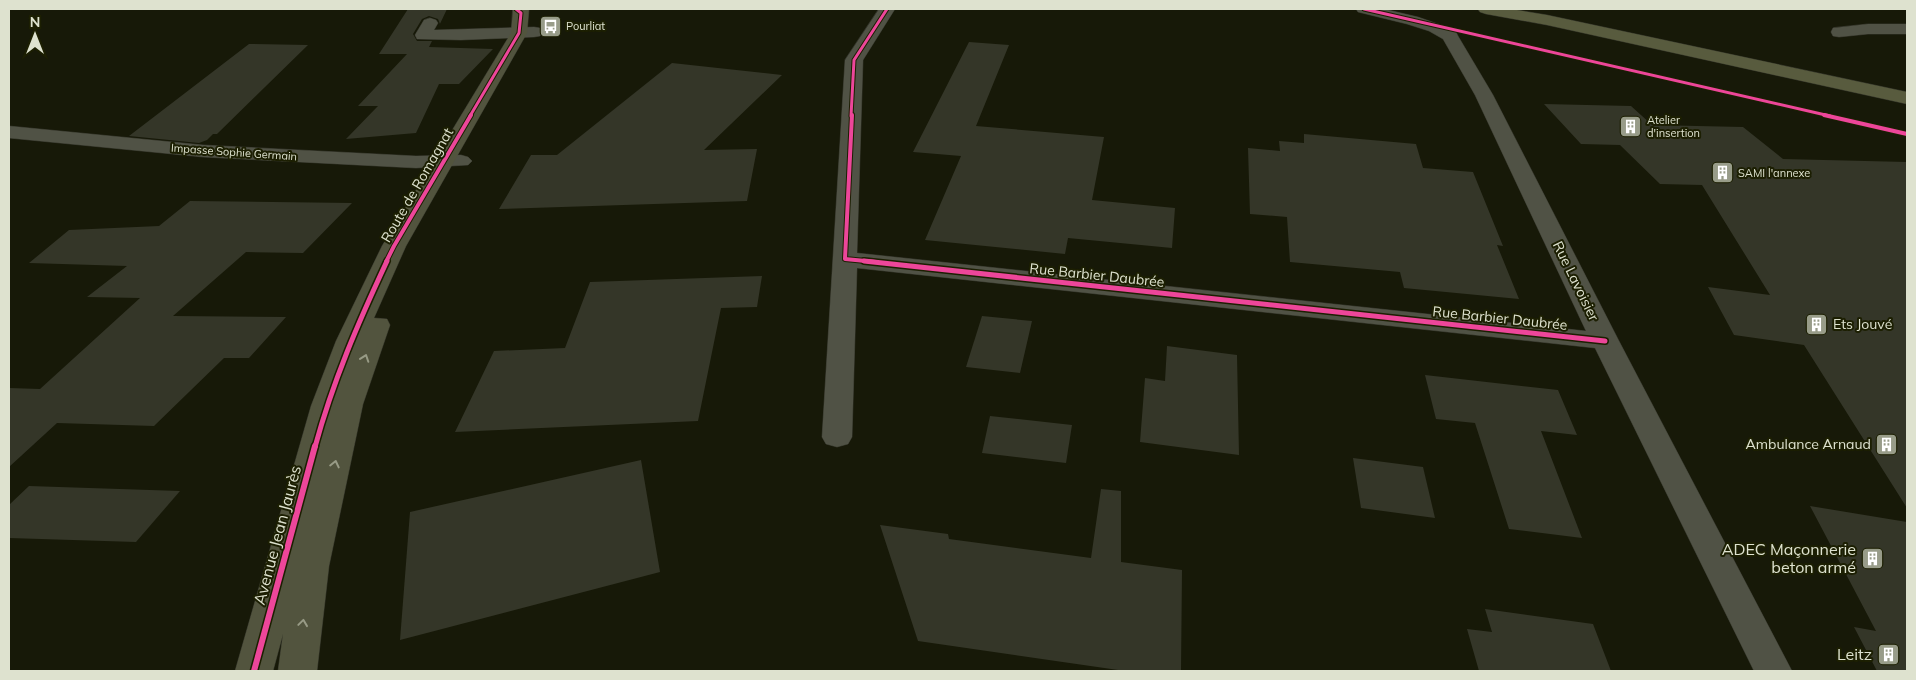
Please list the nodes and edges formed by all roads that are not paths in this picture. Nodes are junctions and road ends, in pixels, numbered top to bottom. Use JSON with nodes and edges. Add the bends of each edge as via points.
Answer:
{"nodes":[{"id":1,"x":521,"y":9,"type":"edge"},
{"id":2,"x":538,"y":9,"type":"edge"},
{"id":3,"x":887,"y":9,"type":"edge"},
{"id":4,"x":1364,"y":9,"type":"edge"},
{"id":5,"x":1486,"y":9,"type":"edge"},
{"id":6,"x":1544,"y":9,"type":"edge"},
{"id":7,"x":430,"y":23,"type":"dead end"},
{"id":8,"x":1907,"y":29,"type":"edge"},
{"id":9,"x":526,"y":32,"type":"junction"},
{"id":10,"x":1839,"y":32,"type":"dead end"},
{"id":11,"x":1907,"y":86,"type":"edge"},
{"id":12,"x":1907,"y":98,"type":"edge"},
{"id":13,"x":9,"y":132,"type":"edge"},
{"id":14,"x":451,"y":162,"type":"junction"},
{"id":15,"x":845,"y":259,"type":"junction"},
{"id":16,"x":1605,"y":341,"type":"junction"},
{"id":17,"x":337,"y":405,"type":"junction"},
{"id":18,"x":838,"y":437,"type":"dead end"},
{"id":19,"x":254,"y":671,"type":"edge"},
{"id":20,"x":297,"y":671,"type":"edge"},
{"id":21,"x":1772,"y":671,"type":"edge"}],
"edges":[{"from":1,"to":9,"type":"main road","name":"Route de Romagnat"},
{"from":2,"to":9,"type":"main road","name":"Route de Romagnat","via":[[537,24]]},
{"from":3,"to":15,"type":"street","via":[[854,60]]},
{"from":4,"to":16,"type":"street","name":"Rue Lavoisier","via":[[1412,20],[1450,36],[1484,95]]},
{"from":5,"to":12,"type":"highway"},
{"from":6,"to":11,"type":"highway"},
{"from":7,"to":9,"type":"street","via":[[424,35]]},
{"from":8,"to":10,"type":"street"},
{"from":9,"to":14,"type":"main road","name":"Route de Romagnat"},
{"from":13,"to":14,"type":"street","name":"Impasse Sophie Germain","via":[[203,151]]},
{"from":14,"to":17,"type":"main road","name":"Route de Romagnat","via":[[394,246],[350,341]]},
{"from":15,"to":16,"type":"street","name":"Rue Barbier Daubrée"},
{"from":15,"to":18,"type":"street"},
{"from":16,"to":21,"type":"street","name":"Rue Lavoisier"},
{"from":17,"to":19,"type":"main road","name":"Avenue Jean Jaurès"},
{"from":20,"to":17,"type":"main road","one_way":true}]}
